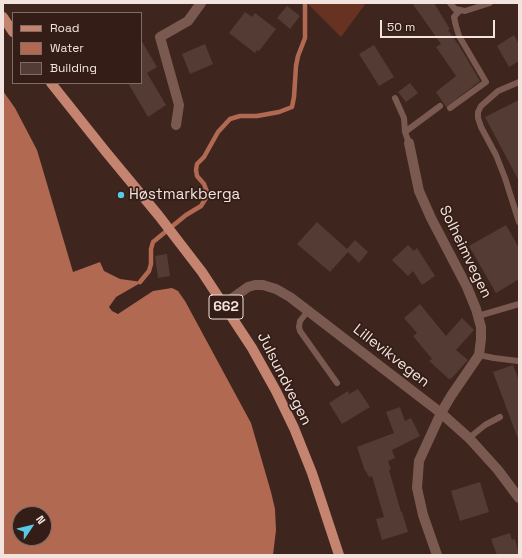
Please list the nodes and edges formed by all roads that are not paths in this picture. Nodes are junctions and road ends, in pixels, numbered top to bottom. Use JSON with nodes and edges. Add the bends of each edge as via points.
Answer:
{"nodes":[{"id":1,"x":201,"y":3,"type":"edge"},
{"id":2,"x":450,"y":3,"type":"edge"},
{"id":3,"x":490,"y":3,"type":"edge"},
{"id":4,"x":460,"y":10,"type":"junction"},
{"id":5,"x":3,"y":17,"type":"edge"},
{"id":6,"x":12,"y":30,"type":"edge"},
{"id":7,"x":519,"y":82,"type":"edge"},
{"id":8,"x":52,"y":84,"type":"edge"},
{"id":9,"x":395,"y":98,"type":"dead end"},
{"id":10,"x":440,"y":106,"type":"dead end"},
{"id":11,"x":450,"y":108,"type":"dead end"},
{"id":12,"x":176,"y":125,"type":"dead end"},
{"id":13,"x":405,"y":132,"type":"junction"},
{"id":14,"x":409,"y":143,"type":"joint"},
{"id":15,"x":519,"y":222,"type":"edge"},
{"id":16,"x":224,"y":304,"type":"junction"},
{"id":17,"x":519,"y":304,"type":"edge"},
{"id":18,"x":308,"y":311,"type":"junction"},
{"id":19,"x":478,"y":316,"type":"junction"},
{"id":20,"x":478,"y":355,"type":"junction"},
{"id":21,"x":518,"y":361,"type":"dead end"},
{"id":22,"x":338,"y":383,"type":"dead end"},
{"id":23,"x":441,"y":414,"type":"junction"},
{"id":24,"x":500,"y":417,"type":"dead end"},
{"id":25,"x":469,"y":438,"type":"junction"},
{"id":26,"x":519,"y":498,"type":"edge"},
{"id":27,"x":339,"y":555,"type":"edge"},
{"id":28,"x":437,"y":555,"type":"edge"}],
"edges":[{"from":1,"to":12,"type":"street","via":[[188,22],[160,37],[179,105]]},
{"from":2,"to":4,"type":"lane","via":[[455,9]]},
{"from":3,"to":4,"type":"lane"},
{"from":4,"to":11,"type":"lane","via":[[454,17],[456,26],[486,82]]},
{"from":5,"to":6,"type":"main road"},
{"from":7,"to":15,"type":"lane","via":[[490,97],[481,106],[478,118],[496,155]]},
{"from":8,"to":16,"type":"main road","name":"Julsundvegen","number":"662","via":[[159,216]]},
{"from":9,"to":13,"type":"lane","via":[[404,118]]},
{"from":10,"to":13,"type":"lane"},
{"from":13,"to":14,"type":"lane"},
{"from":14,"to":19,"type":"street","name":"Solheimvegen","via":[[419,191],[467,287]]},
{"from":16,"to":18,"type":"street","name":"Lillevikvegen","via":[[248,287],[263,285],[276,289]]},
{"from":16,"to":27,"type":"main road","name":"Julsundvegen","number":"662","via":[[256,354],[294,428]]},
{"from":17,"to":19,"type":"lane"},
{"from":18,"to":22,"type":"lane","via":[[300,320],[300,331]]},
{"from":18,"to":23,"type":"street","name":"Lillevikvegen"},
{"from":19,"to":20,"type":"street","name":"Solheimvegen","via":[[481,327]]},
{"from":20,"to":21,"type":"lane"},
{"from":20,"to":23,"type":"street","name":"Solheimvegen"},
{"from":23,"to":25,"type":"street","name":"Lillevikvegen"},
{"from":23,"to":28,"type":"street","name":"Solheimvegen","via":[[419,461],[417,488]]},
{"from":24,"to":25,"type":"lane"},
{"from":25,"to":26,"type":"street","name":"Lillevikvegen"}]}
